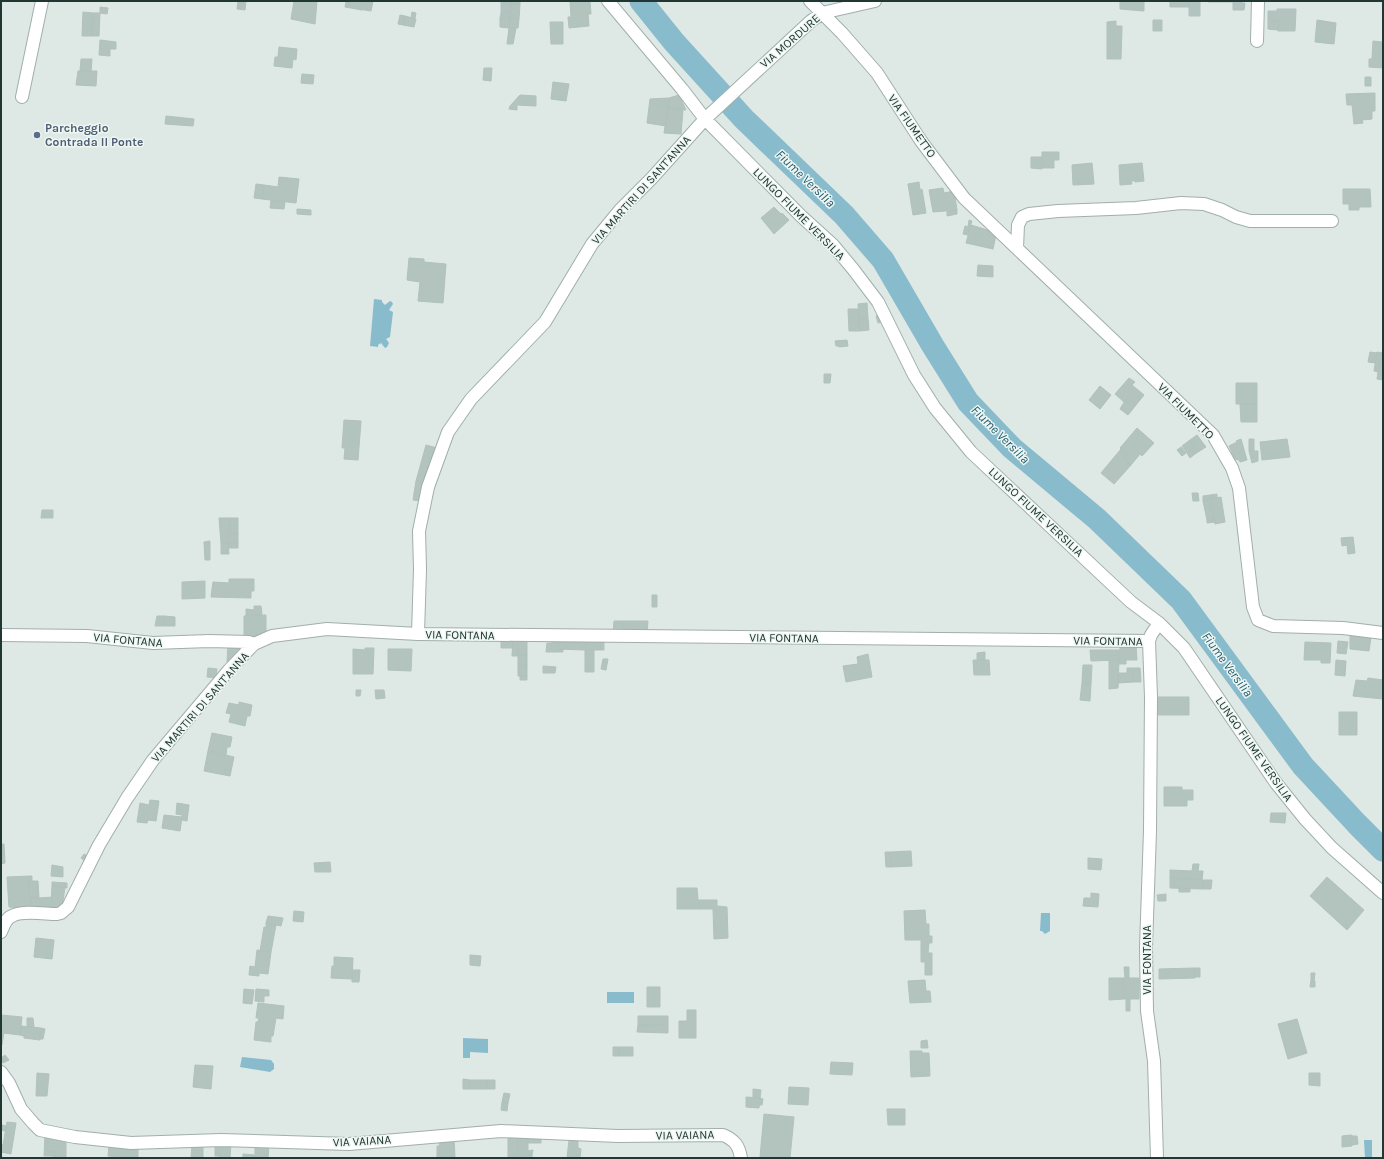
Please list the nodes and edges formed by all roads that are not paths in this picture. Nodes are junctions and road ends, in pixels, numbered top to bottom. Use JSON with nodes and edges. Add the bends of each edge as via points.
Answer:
{"nodes":[{"id":1,"x":42,"y":1,"type":"edge"},
{"id":2,"x":608,"y":1,"type":"edge"},
{"id":3,"x":810,"y":1,"type":"edge"},
{"id":4,"x":875,"y":1,"type":"edge"},
{"id":5,"x":1258,"y":1,"type":"edge"},
{"id":6,"x":822,"y":13,"type":"junction"},
{"id":7,"x":1257,"y":41,"type":"dead end"},
{"id":8,"x":22,"y":97,"type":"dead end"},
{"id":9,"x":707,"y":117,"type":"junction"},
{"id":10,"x":1332,"y":221,"type":"dead end"},
{"id":11,"x":1017,"y":248,"type":"junction"},
{"id":12,"x":1159,"y":623,"type":"junction"},
{"id":13,"x":1383,"y":633,"type":"edge"},
{"id":14,"x":418,"y":634,"type":"junction"},
{"id":15,"x":1,"y":635,"type":"edge"},
{"id":16,"x":1149,"y":641,"type":"junction"},
{"id":17,"x":254,"y":644,"type":"junction"},
{"id":18,"x":1383,"y":893,"type":"edge"},
{"id":19,"x":1,"y":932,"type":"edge"},
{"id":20,"x":1,"y":1072,"type":"edge"},
{"id":21,"x":741,"y":1158,"type":"edge"},
{"id":22,"x":1157,"y":1158,"type":"edge"}],
"edges":[{"from":1,"to":8,"type":"street"},
{"from":2,"to":9,"type":"street"},
{"from":3,"to":6,"type":"street","name":"VIA FIUMETTO"},
{"from":4,"to":6,"type":"street","name":"VIA MORDURE"},
{"from":5,"to":7,"type":"street"},
{"from":6,"to":9,"type":"street","name":"VIA MORDURE","via":[[810,21]]},
{"from":6,"to":11,"type":"street","name":"VIA FIUMETTO","via":[[877,73],[921,141],[964,198]]},
{"from":9,"to":12,"type":"street","name":"LUNGO FIUME VERSILIA","via":[[801,216],[833,245],[853,269],[878,302],[914,375],[935,408],[971,452],[1131,602]]},
{"from":9,"to":14,"type":"street","name":"VIA MARTIRI DI SANT'ANNA","via":[[620,210],[592,244],[545,322],[471,399],[448,432],[428,487],[419,531]]},
{"from":10,"to":11,"type":"street","via":[[1250,221],[1204,204],[1181,203],[1136,208],[1058,211],[1022,217],[1018,225]]},
{"from":11,"to":13,"type":"street","name":"VIA FIUMETTO","via":[[1213,435],[1232,468],[1239,488],[1253,607],[1258,620],[1273,626],[1343,628]]},
{"from":12,"to":16,"type":"street","name":"VIA FONTANA"},
{"from":12,"to":18,"type":"street","name":"LUNGO FIUME VERSILIA","via":[[1184,648],[1276,783],[1305,819],[1332,848]]},
{"from":14,"to":16,"type":"street","name":"VIA FONTANA"},
{"from":14,"to":17,"type":"street","name":"VIA MARTIRI DI SANT'ANNA","via":[[327,629],[272,636]]},
{"from":15,"to":17,"type":"street","name":"VIA FONTANA","via":[[88,636],[153,644],[209,641]]},
{"from":16,"to":22,"type":"street","name":"VIA FONTANA","via":[[1150,832],[1146,947],[1147,1010],[1154,1061]]},
{"from":17,"to":19,"type":"street","name":"VIA MARTIRI DI SANT'ANNA","via":[[153,760],[99,845],[68,907],[57,914],[22,913],[11,916]]},
{"from":20,"to":21,"type":"street","name":"VIA VAIANA","via":[[21,1109],[40,1130],[75,1137],[131,1142],[221,1140],[349,1144],[501,1131],[618,1136],[723,1135],[737,1144]]}]}
